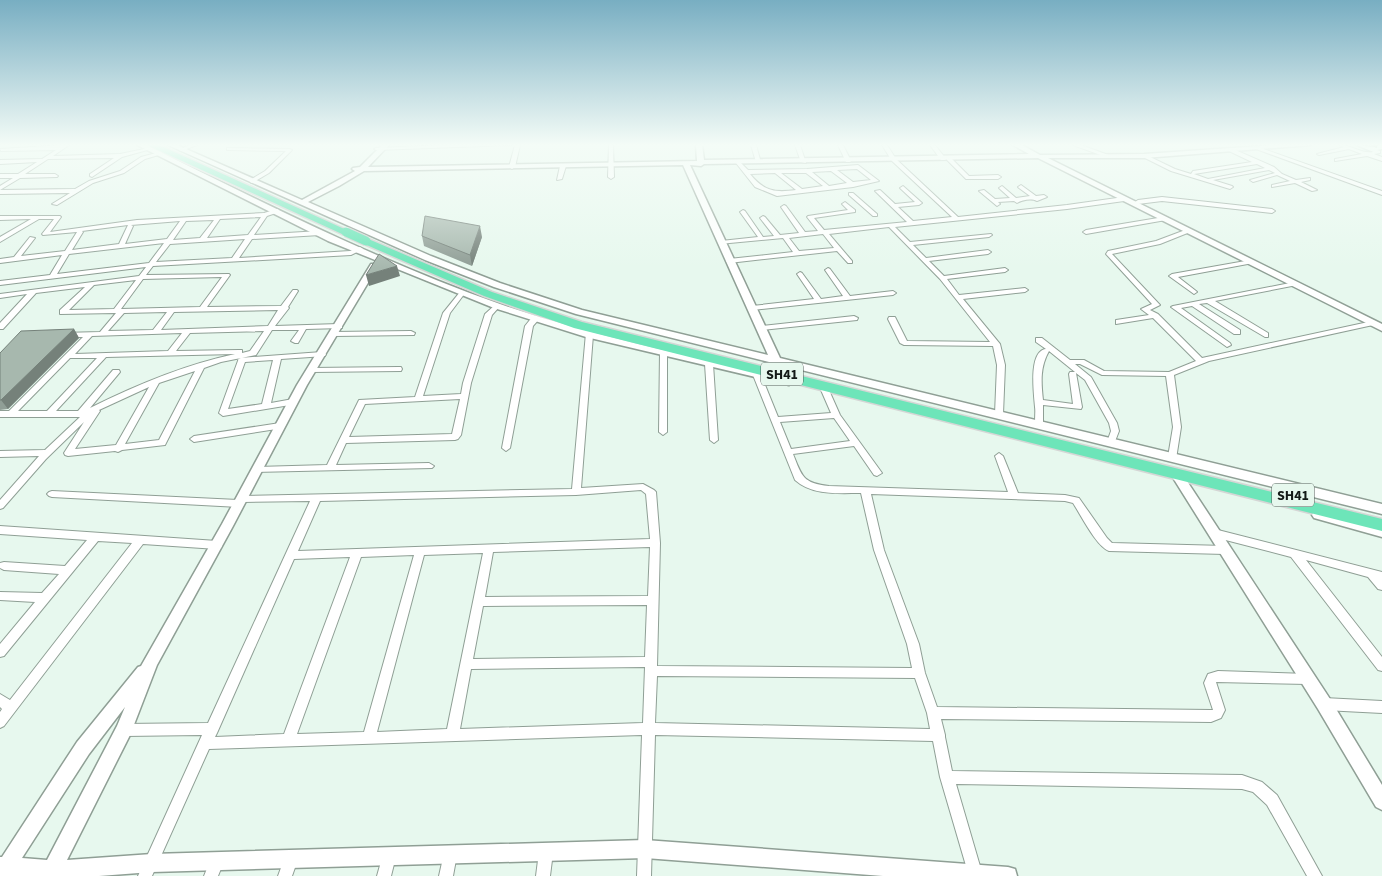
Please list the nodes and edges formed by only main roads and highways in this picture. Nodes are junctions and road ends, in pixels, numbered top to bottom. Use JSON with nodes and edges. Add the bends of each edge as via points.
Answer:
{"nodes":[{"id":1,"x":242,"y":186,"type":"edge"},
{"id":2,"x":246,"y":186,"type":"edge"},
{"id":3,"x":350,"y":231,"type":"junction"},
{"id":4,"x":1206,"y":477,"type":"junction"},
{"id":5,"x":1382,"y":517,"type":"edge"},
{"id":6,"x":1382,"y":526,"type":"edge"}],
"edges":[{"from":1,"to":3,"type":"main road","number":"SH41"},
{"from":2,"to":3,"type":"main road","number":"SH41"},
{"from":3,"to":4,"type":"main road","number":"SH41","bridge":true,"via":[[488,294],[578,325]]},
{"from":4,"to":5,"type":"main road","number":"SH41"},
{"from":4,"to":6,"type":"main road","number":"SH41"}]}
